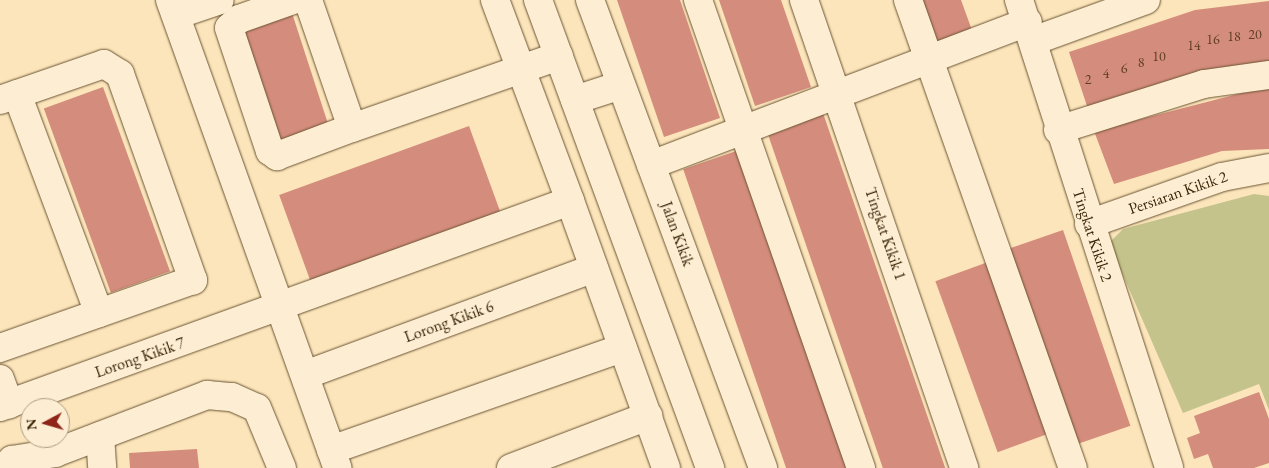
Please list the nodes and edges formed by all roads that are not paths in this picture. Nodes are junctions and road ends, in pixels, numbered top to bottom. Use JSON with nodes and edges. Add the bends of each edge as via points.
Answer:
{"nodes":[{"id":1,"x":220,"y":0,"type":"edge"},
{"id":2,"x":292,"y":0,"type":"edge"},
{"id":3,"x":308,"y":0,"type":"edge"},
{"id":4,"x":495,"y":0,"type":"edge"},
{"id":5,"x":538,"y":0,"type":"edge"},
{"id":6,"x":590,"y":0,"type":"edge"},
{"id":7,"x":698,"y":0,"type":"edge"},
{"id":8,"x":804,"y":0,"type":"edge"},
{"id":9,"x":908,"y":0,"type":"edge"},
{"id":10,"x":1146,"y":0,"type":"edge"},
{"id":11,"x":173,"y":8,"type":"edge"},
{"id":12,"x":1026,"y":21,"type":"edge"},
{"id":13,"x":559,"y":56,"type":"junction"},
{"id":14,"x":929,"y":61,"type":"junction"},
{"id":15,"x":519,"y":69,"type":"junction"},
{"id":16,"x":1269,"y":75,"type":"edge"},
{"id":17,"x":621,"y":85,"type":"junction"},
{"id":18,"x":838,"y":94,"type":"junction"},
{"id":19,"x":9,"y":97,"type":"edge"},
{"id":20,"x":575,"y":100,"type":"junction"},
{"id":21,"x":352,"y":128,"type":"junction"},
{"id":22,"x":744,"y":129,"type":"junction"},
{"id":23,"x":1058,"y":130,"type":"junction"},
{"id":24,"x":651,"y":165,"type":"junction"},
{"id":25,"x":1269,"y":168,"type":"edge"},
{"id":26,"x":570,"y":201,"type":"junction"},
{"id":27,"x":1089,"y":224,"type":"junction"},
{"id":28,"x":594,"y":268,"type":"junction"},
{"id":29,"x":281,"y":309,"type":"junction"},
{"id":30,"x":99,"y":313,"type":"junction"},
{"id":31,"x":0,"y":348,"type":"edge"},
{"id":32,"x":623,"y":348,"type":"junction"},
{"id":33,"x":305,"y":375,"type":"junction"},
{"id":34,"x":3,"y":397,"type":"edge"},
{"id":35,"x":648,"y":416,"type":"junction"},
{"id":36,"x":100,"y":436,"type":"junction"},
{"id":37,"x":335,"y":459,"type":"edge"},
{"id":38,"x":55,"y":460,"type":"edge"},
{"id":39,"x":5,"y":468,"type":"edge"},
{"id":40,"x":102,"y":468,"type":"edge"},
{"id":41,"x":282,"y":468,"type":"edge"},
{"id":42,"x":511,"y":468,"type":"edge"},
{"id":43,"x":666,"y":468,"type":"edge"},
{"id":44,"x":710,"y":468,"type":"edge"},
{"id":45,"x":764,"y":468,"type":"edge"},
{"id":46,"x":861,"y":468,"type":"edge"},
{"id":47,"x":964,"y":468,"type":"edge"},
{"id":48,"x":1073,"y":468,"type":"edge"},
{"id":49,"x":1169,"y":468,"type":"edge"}],
"edges":[{"from":1,"to":11,"type":"street"},
{"from":2,"to":21,"type":"street","via":[[240,19],[229,28],[270,151],[277,156]]},
{"from":3,"to":21,"type":"street"},
{"from":4,"to":15,"type":"street"},
{"from":5,"to":13,"type":"street"},
{"from":6,"to":17,"type":"street","name":"Jalan Kikik"},
{"from":7,"to":22,"type":"street"},
{"from":8,"to":18,"type":"street","name":"Tingkat Kikik 1"},
{"from":9,"to":14,"type":"street"},
{"from":10,"to":12,"type":"street"},
{"from":11,"to":29,"type":"street"},
{"from":12,"to":14,"type":"street"},
{"from":12,"to":23,"type":"street","name":"Tingkat Kikik 2"},
{"from":13,"to":15,"type":"street"},
{"from":13,"to":20,"type":"street"},
{"from":14,"to":18,"type":"street"},
{"from":14,"to":48,"type":"street"},
{"from":15,"to":21,"type":"street"},
{"from":15,"to":26,"type":"street"},
{"from":16,"to":23,"type":"street","via":[[1204,84]]},
{"from":17,"to":20,"type":"street"},
{"from":17,"to":24,"type":"street","name":"Jalan Kikik"},
{"from":18,"to":22,"type":"street"},
{"from":18,"to":47,"type":"street","name":"Tingkat Kikik 1"},
{"from":19,"to":30,"type":"street"},
{"from":19,"to":30,"type":"street","via":[[104,64],[120,74],[193,280]]},
{"from":20,"to":44,"type":"street"},
{"from":22,"to":24,"type":"street"},
{"from":22,"to":46,"type":"street"},
{"from":23,"to":27,"type":"street","name":"Tingkat Kikik 2"},
{"from":24,"to":45,"type":"street","name":"Jalan Kikik"},
{"from":25,"to":27,"type":"street","name":"Persiaran Kikik 2","via":[[1222,177]]},
{"from":26,"to":28,"type":"street"},
{"from":26,"to":29,"type":"street","name":"Lorong Kikik 7"},
{"from":27,"to":49,"type":"street","name":"Tingkat Kikik 2"},
{"from":28,"to":32,"type":"street"},
{"from":28,"to":33,"type":"street","name":"Lorong Kikik 6"},
{"from":29,"to":33,"type":"street"},
{"from":29,"to":34,"type":"street","name":"Lorong Kikik 7"},
{"from":30,"to":31,"type":"street"},
{"from":32,"to":35,"type":"street"},
{"from":32,"to":37,"type":"street"},
{"from":33,"to":37,"type":"street"},
{"from":35,"to":42,"type":"street"},
{"from":35,"to":43,"type":"street"},
{"from":36,"to":38,"type":"street"},
{"from":36,"to":40,"type":"street"},
{"from":36,"to":41,"type":"street","via":[[207,395],[232,397],[252,404],[266,420]]},
{"from":38,"to":39,"type":"street","via":[[12,460]]}]}
